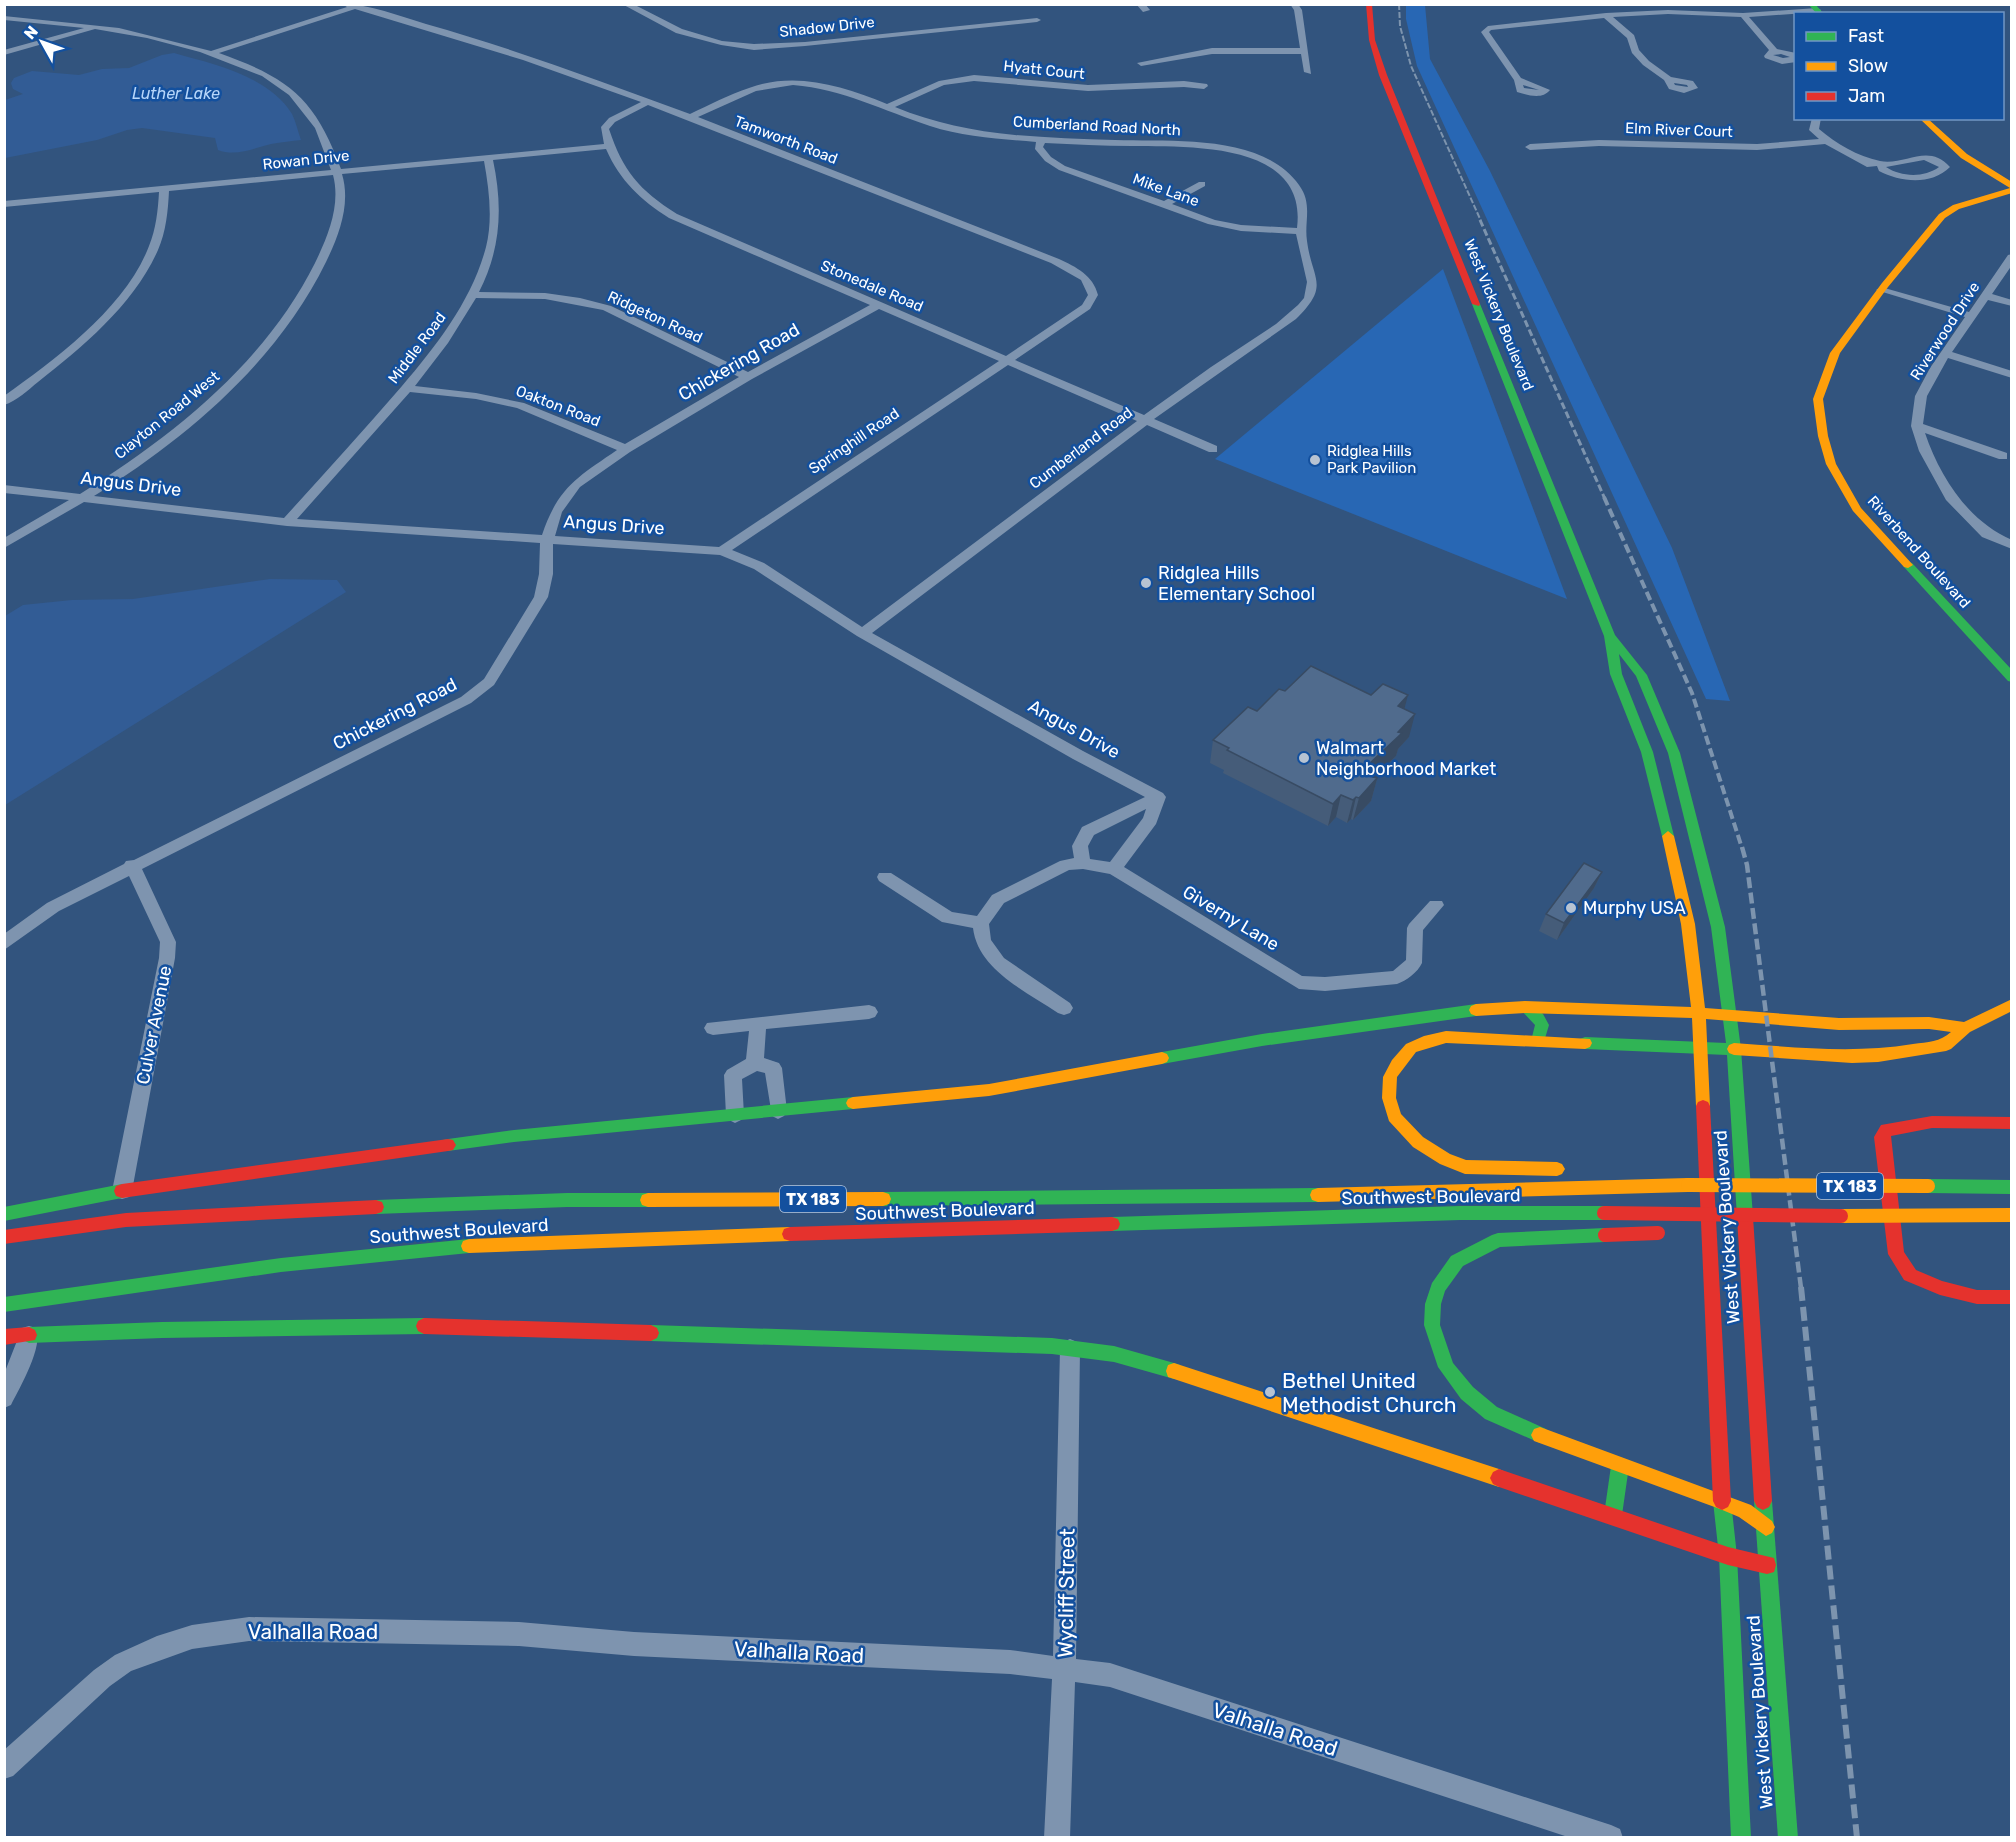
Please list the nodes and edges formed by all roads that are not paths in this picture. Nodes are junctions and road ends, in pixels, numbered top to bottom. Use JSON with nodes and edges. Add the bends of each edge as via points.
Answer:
{"nodes":[{"id":1,"x":626,"y":4,"type":"edge"},
{"id":2,"x":650,"y":4,"type":"edge"},
{"id":3,"x":1294,"y":4,"type":"edge"},
{"id":4,"x":1370,"y":4,"type":"edge"},
{"id":5,"x":354,"y":5,"type":"edge"},
{"id":6,"x":635,"y":9,"type":"junction"},
{"id":7,"x":1816,"y":9,"type":"edge"},
{"id":8,"x":1606,"y":15,"type":"junction"},
{"id":9,"x":1743,"y":15,"type":"junction"},
{"id":10,"x":4,"y":18,"type":"edge"},
{"id":11,"x":1037,"y":20,"type":"dead end"},
{"id":12,"x":99,"y":27,"type":"junction"},
{"id":13,"x":1305,"y":51,"type":"junction"},
{"id":14,"x":4,"y":53,"type":"edge"},
{"id":15,"x":212,"y":53,"type":"junction"},
{"id":16,"x":1794,"y":58,"type":"edge"},
{"id":17,"x":1141,"y":63,"type":"dead end"},
{"id":18,"x":1308,"y":72,"type":"dead end"},
{"id":19,"x":1668,"y":79,"type":"dead end"},
{"id":20,"x":1518,"y":80,"type":"dead end"},
{"id":21,"x":1204,"y":86,"type":"dead end"},
{"id":22,"x":647,"y":102,"type":"junction"},
{"id":23,"x":886,"y":108,"type":"junction"},
{"id":24,"x":688,"y":118,"type":"junction"},
{"id":25,"x":1816,"y":120,"type":"edge"},
{"id":26,"x":1924,"y":120,"type":"edge"},
{"id":27,"x":1939,"y":120,"type":"edge"},
{"id":28,"x":1247,"y":140,"type":"dead end"},
{"id":29,"x":1041,"y":141,"type":"junction"},
{"id":30,"x":1827,"y":141,"type":"junction"},
{"id":31,"x":609,"y":146,"type":"junction"},
{"id":32,"x":1530,"y":147,"type":"dead end"},
{"id":33,"x":1237,"y":150,"type":"junction"},
{"id":34,"x":488,"y":157,"type":"junction"},
{"id":35,"x":1881,"y":167,"type":"junction"},
{"id":36,"x":337,"y":172,"type":"junction"},
{"id":37,"x":2012,"y":177,"type":"edge"},
{"id":38,"x":1202,"y":184,"type":"dead end"},
{"id":39,"x":2012,"y":188,"type":"edge"},
{"id":40,"x":164,"y":189,"type":"junction"},
{"id":41,"x":2012,"y":202,"type":"edge"},
{"id":42,"x":4,"y":204,"type":"edge"},
{"id":43,"x":1164,"y":205,"type":"junction"},
{"id":44,"x":1938,"y":223,"type":"junction"},
{"id":45,"x":1302,"y":231,"type":"junction"},
{"id":46,"x":2012,"y":257,"type":"edge"},
{"id":47,"x":1312,"y":286,"type":"joint"},
{"id":48,"x":1881,"y":291,"type":"junction"},
{"id":49,"x":473,"y":295,"type":"junction"},
{"id":50,"x":1985,"y":296,"type":"junction"},
{"id":51,"x":2012,"y":303,"type":"edge"},
{"id":52,"x":878,"y":305,"type":"junction"},
{"id":53,"x":1972,"y":316,"type":"junction"},
{"id":54,"x":1946,"y":354,"type":"junction"},
{"id":55,"x":1006,"y":360,"type":"junction"},
{"id":56,"x":2012,"y":375,"type":"edge"},
{"id":57,"x":748,"y":377,"type":"junction"},
{"id":58,"x":406,"y":388,"type":"junction"},
{"id":59,"x":4,"y":402,"type":"edge"},
{"id":60,"x":1147,"y":420,"type":"junction"},
{"id":61,"x":1917,"y":426,"type":"junction"},
{"id":62,"x":626,"y":448,"type":"junction"},
{"id":63,"x":1214,"y":448,"type":"dead end"},
{"id":64,"x":2004,"y":456,"type":"dead end"},
{"id":65,"x":4,"y":489,"type":"edge"},
{"id":66,"x":82,"y":498,"type":"junction"},
{"id":67,"x":287,"y":522,"type":"junction"},
{"id":68,"x":547,"y":540,"type":"junction"},
{"id":69,"x":4,"y":544,"type":"edge"},
{"id":70,"x":2012,"y":545,"type":"edge"},
{"id":71,"x":722,"y":551,"type":"junction"},
{"id":72,"x":862,"y":633,"type":"junction"},
{"id":73,"x":1610,"y":636,"type":"junction"},
{"id":74,"x":2012,"y":678,"type":"edge"},
{"id":75,"x":1158,"y":797,"type":"junction"},
{"id":76,"x":1083,"y":863,"type":"junction"},
{"id":77,"x":132,"y":866,"type":"junction"},
{"id":78,"x":1114,"y":869,"type":"junction"},
{"id":79,"x":885,"y":876,"type":"dead end"},
{"id":80,"x":1436,"y":905,"type":"dead end"},
{"id":81,"x":981,"y":923,"type":"junction"},
{"id":82,"x":4,"y":944,"type":"edge"},
{"id":83,"x":2012,"y":1004,"type":"edge"},
{"id":84,"x":1525,"y":1007,"type":"junction"},
{"id":85,"x":1064,"y":1008,"type":"dead end"},
{"id":86,"x":869,"y":1012,"type":"dead end"},
{"id":87,"x":1699,"y":1013,"type":"junction"},
{"id":88,"x":1731,"y":1015,"type":"junction"},
{"id":89,"x":758,"y":1024,"type":"junction"},
{"id":90,"x":714,"y":1028,"type":"dead end"},
{"id":91,"x":1965,"y":1028,"type":"junction"},
{"id":92,"x":1538,"y":1041,"type":"junction"},
{"id":93,"x":1700,"y":1048,"type":"junction"},
{"id":94,"x":1734,"y":1049,"type":"junction"},
{"id":95,"x":755,"y":1064,"type":"junction"},
{"id":96,"x":778,"y":1111,"type":"junction"},
{"id":97,"x":735,"y":1115,"type":"junction"},
{"id":98,"x":2012,"y":1123,"type":"edge"},
{"id":99,"x":1571,"y":1170,"type":"dead end"},
{"id":100,"x":1649,"y":1172,"type":"dead end"},
{"id":101,"x":1688,"y":1185,"type":"junction"},
{"id":102,"x":2011,"y":1187,"type":"edge"},
{"id":103,"x":122,"y":1191,"type":"junction"},
{"id":104,"x":4,"y":1214,"type":"edge"},
{"id":105,"x":2012,"y":1215,"type":"edge"},
{"id":106,"x":1782,"y":1216,"type":"junction"},
{"id":107,"x":1699,"y":1231,"type":"dead end"},
{"id":108,"x":1675,"y":1232,"type":"dead end"},
{"id":109,"x":4,"y":1237,"type":"edge"},
{"id":110,"x":2012,"y":1297,"type":"edge"},
{"id":111,"x":4,"y":1305,"type":"edge"},
{"id":112,"x":29,"y":1335,"type":"junction"},
{"id":113,"x":4,"y":1336,"type":"edge"},
{"id":114,"x":1070,"y":1349,"type":"junction"},
{"id":115,"x":4,"y":1398,"type":"edge"},
{"id":116,"x":1620,"y":1466,"type":"junction"},
{"id":117,"x":1722,"y":1501,"type":"junction"},
{"id":118,"x":1613,"y":1515,"type":"junction"},
{"id":119,"x":1766,"y":1527,"type":"junction"},
{"id":120,"x":1728,"y":1556,"type":"junction"},
{"id":121,"x":1767,"y":1565,"type":"junction"},
{"id":122,"x":1065,"y":1669,"type":"junction"},
{"id":123,"x":4,"y":1767,"type":"edge"},
{"id":124,"x":1057,"y":1838,"type":"edge"},
{"id":125,"x":1611,"y":1838,"type":"edge"},
{"id":126,"x":1742,"y":1838,"type":"edge"},
{"id":127,"x":1788,"y":1838,"type":"edge"}],
"edges":[{"from":1,"to":6,"type":"street","name":"Shadow Drive"},
{"from":2,"to":6,"type":"street"},
{"from":3,"to":13,"type":"street"},
{"from":4,"to":73,"type":"main road","name":"West Vickery Boulevard","via":[[1372,39],[1383,75]]},
{"from":5,"to":15,"type":"street"},
{"from":5,"to":22,"type":"street","name":"Tamworth Road"},
{"from":6,"to":11,"type":"street","name":"Shadow Drive","via":[[679,31],[754,47]]},
{"from":7,"to":9,"type":"street"},
{"from":8,"to":9,"type":"street"},
{"from":8,"to":19,"type":"street","via":[[1631,37],[1635,51],[1646,63]]},
{"from":8,"to":20,"type":"street","via":[[1488,28],[1485,32]]},
{"from":9,"to":16,"type":"street","via":[[1775,51],[1768,56],[1782,61]]},
{"from":10,"to":12,"type":"street","name":"Clayton Road West"},
{"from":12,"to":14,"type":"street"},
{"from":12,"to":15,"type":"street","name":"Clayton Road West","via":[[161,38]]},
{"from":13,"to":17,"type":"street","via":[[1212,51]]},
{"from":13,"to":18,"type":"street"},
{"from":15,"to":36,"type":"street","name":"Clayton Road West","via":[[267,76],[299,100],[327,140]]},
{"from":21,"to":23,"type":"street","name":"Hyatt Court","via":[[1088,88],[967,79],[935,86]]},
{"from":22,"to":24,"type":"street","name":"Tamworth Road"},
{"from":22,"to":31,"type":"street","via":[[612,120],[604,129]]},
{"from":23,"to":24,"type":"street","name":"Cumberland Road North","via":[[834,87],[786,82],[766,85]]},
{"from":23,"to":29,"type":"street","name":"Cumberland Road North","via":[[955,129]]},
{"from":24,"to":55,"type":"street","name":"Tamworth Road","via":[[1055,261],[1089,281],[1093,295],[1086,308]]},
{"from":25,"to":30,"type":"street","via":[[1814,130]]},
{"from":26,"to":39,"type":"main road","via":[[1974,165]]},
{"from":27,"to":37,"type":"main road","via":[[1989,163]]},
{"from":28,"to":33,"type":"street"},
{"from":29,"to":33,"type":"street","name":"Cumberland Road North"},
{"from":29,"to":43,"type":"street","name":"Mike Lane","via":[[1038,147],[1042,153],[1062,168]]},
{"from":30,"to":32,"type":"street","name":"Elm River Court","via":[[1756,147],[1599,142]]},
{"from":30,"to":35,"type":"street","via":[[1865,163]]},
{"from":31,"to":34,"type":"street","name":"Rowan Drive"},
{"from":31,"to":52,"type":"street","name":"Stonedale Road","via":[[622,174],[673,216]]},
{"from":33,"to":45,"type":"street","name":"Cumberland Road North","via":[[1271,164],[1294,184],[1304,208]]},
{"from":34,"to":36,"type":"street","name":"Rowan Drive"},
{"from":34,"to":49,"type":"street","name":"Middle Road","via":[[495,220],[491,247]]},
{"from":35,"to":35,"type":"street","via":[[1901,177],[1930,174],[1945,167],[1938,160],[1916,157]]},
{"from":36,"to":40,"type":"street","name":"Rowan Drive"},
{"from":36,"to":66,"type":"street","name":"Clayton Road West","via":[[341,193],[332,237],[321,267],[287,321],[220,393],[144,456]]},
{"from":38,"to":43,"type":"street"},
{"from":39,"to":44,"type":"main road","name":"Riverbend Boulevard","via":[[1956,207]]},
{"from":40,"to":42,"type":"street","name":"Rowan Drive"},
{"from":40,"to":59,"type":"street","via":[[152,251],[120,300],[74,348]]},
{"from":41,"to":44,"type":"main road","via":[[1954,222]]},
{"from":43,"to":45,"type":"street","name":"Mike Lane","via":[[1222,225]]},
{"from":44,"to":48,"type":"main road","name":"Riverbend Boulevard"},
{"from":45,"to":47,"type":"street","name":"Cumberland Road North"},
{"from":46,"to":50,"type":"street","name":"Riverwood Drive"},
{"from":47,"to":60,"type":"street","name":"Cumberland Road","via":[[1295,315]]},
{"from":48,"to":53,"type":"street"},
{"from":48,"to":74,"type":"main road","name":"Riverbend Boulevard","via":[[1835,353],[1818,399],[1831,464],[1857,509],[1879,536]]},
{"from":49,"to":57,"type":"street","name":"Ridgeton Road","via":[[545,296],[607,308]]},
{"from":49,"to":58,"type":"street","name":"Middle Road","via":[[432,358]]},
{"from":50,"to":51,"type":"street"},
{"from":50,"to":53,"type":"street","name":"Riverwood Drive"},
{"from":52,"to":55,"type":"street","name":"Stonedale Road"},
{"from":52,"to":57,"type":"street","name":"Chickering Road"},
{"from":53,"to":54,"type":"street","name":"Riverwood Drive"},
{"from":54,"to":56,"type":"street"},
{"from":54,"to":61,"type":"street","name":"Riverwood Drive","via":[[1921,396]]},
{"from":55,"to":60,"type":"street","name":"Stonedale Road"},
{"from":55,"to":71,"type":"street","name":"Springhill Road"},
{"from":57,"to":62,"type":"street","name":"Chickering Road"},
{"from":58,"to":62,"type":"street","name":"Oakton Road","via":[[520,405]]},
{"from":58,"to":67,"type":"street","name":"Middle Road"},
{"from":60,"to":63,"type":"street","name":"Stonedale Road"},
{"from":60,"to":72,"type":"street","name":"Cumberland Road"},
{"from":61,"to":64,"type":"street"},
{"from":61,"to":70,"type":"street","via":[[1925,451],[1950,497],[1987,534]]},
{"from":62,"to":68,"type":"street","name":"Chickering Road","via":[[576,484],[556,512]]},
{"from":65,"to":66,"type":"street","name":"Angus Drive"},
{"from":66,"to":67,"type":"street","name":"Angus Drive"},
{"from":66,"to":69,"type":"street","name":"Clayton Road West"},
{"from":67,"to":68,"type":"street","name":"Angus Drive"},
{"from":68,"to":71,"type":"street","name":"Angus Drive"},
{"from":68,"to":77,"type":"street","name":"Chickering Road","via":[[541,597],[489,682],[466,700]]},
{"from":71,"to":72,"type":"street","name":"Angus Drive","via":[[759,566]]},
{"from":72,"to":75,"type":"street","name":"Angus Drive"},
{"from":73,"to":87,"type":"main road","name":"West Vickery Boulevard","via":[[1616,674],[1647,752],[1658,793],[1688,924]]},
{"from":73,"to":88,"type":"main road","name":"West Vickery Boulevard","via":[[1641,675],[1674,753],[1718,927]]},
{"from":75,"to":76,"type":"street","via":[[1088,831],[1080,846]]},
{"from":75,"to":78,"type":"street","via":[[1150,820]]},
{"from":76,"to":78,"type":"street","name":"Giverny Lane"},
{"from":76,"to":81,"type":"street","name":"Giverny Lane","via":[[1066,865],[998,899]]},
{"from":77,"to":82,"type":"street","name":"Chickering Road","via":[[53,906]]},
{"from":77,"to":103,"type":"street","name":"Culver Avenue","via":[[168,942]]},
{"from":78,"to":80,"type":"street","name":"Giverny Lane","via":[[1299,982],[1325,984],[1397,977],[1414,963],[1415,928]]},
{"from":79,"to":81,"type":"street","via":[[948,918]]},
{"from":81,"to":85,"type":"street","via":[[983,941],[998,963]]},
{"from":83,"to":91,"type":"main road"},
{"from":84,"to":87,"type":"main road"},
{"from":84,"to":92,"type":"main road","via":[[1540,1020],[1543,1030]]},
{"from":84,"to":96,"type":"main road","via":[[1472,1010],[1262,1040],[989,1090]]},
{"from":86,"to":89,"type":"street"},
{"from":87,"to":88,"type":"main road"},
{"from":87,"to":93,"type":"main road","name":"West Vickery Boulevard"},
{"from":88,"to":91,"type":"main road"},
{"from":88,"to":94,"type":"main road","name":"West Vickery Boulevard"},
{"from":89,"to":90,"type":"street"},
{"from":89,"to":95,"type":"street"},
{"from":91,"to":94,"type":"main road","via":[[1946,1045],[1878,1056]]},
{"from":92,"to":93,"type":"main road"},
{"from":92,"to":99,"type":"main road","via":[[1446,1037],[1424,1042],[1411,1048],[1397,1064],[1390,1077],[1389,1098],[1394,1117],[1418,1142],[1465,1167]]},
{"from":93,"to":94,"type":"main road"},
{"from":93,"to":117,"type":"main road","name":"West Vickery Boulevard"},
{"from":94,"to":119,"type":"main road","name":"West Vickery Boulevard"},
{"from":95,"to":96,"type":"street","via":[[773,1068]]},
{"from":95,"to":97,"type":"street","via":[[733,1075]]},
{"from":96,"to":97,"type":"main road"},
{"from":97,"to":103,"type":"main road","via":[[514,1136]]},
{"from":98,"to":110,"type":"main road","via":[[1908,1124],[1886,1130],[1882,1137],[1896,1254],[1910,1275],[1977,1297]]},
{"from":100,"to":101,"type":"main road","via":[[1669,1173]]},
{"from":101,"to":102,"type":"main road","name":"Southwest Boulevard","number":"TX 183","bridge":true},
{"from":101,"to":109,"type":"main road","name":"Southwest Boulevard","number":"TX 183","via":[[1243,1197],[567,1200],[137,1220]]},
{"from":103,"to":104,"type":"main road"},
{"from":105,"to":106,"type":"main road","name":"Southwest Boulevard","number":"TX 183","bridge":true},
{"from":106,"to":107,"type":"main road","via":[[1757,1228]]},
{"from":106,"to":111,"type":"main road","name":"Southwest Boulevard","number":"TX 183","bridge":true,"via":[[1460,1213],[485,1244],[270,1267]]},
{"from":108,"to":116,"type":"main road","bridge":true,"via":[[1498,1240],[1457,1261],[1438,1288],[1433,1304],[1432,1325],[1446,1367],[1467,1393],[1491,1413],[1528,1431]]},
{"from":112,"to":113,"type":"main road"},
{"from":112,"to":114,"type":"main road","via":[[425,1326]]},
{"from":112,"to":115,"type":"street"},
{"from":114,"to":118,"type":"main road","via":[[1114,1354],[1179,1372]]},
{"from":114,"to":122,"type":"street","name":"Wycliff Street"},
{"from":116,"to":117,"type":"main road"},
{"from":116,"to":118,"type":"main road"},
{"from":117,"to":119,"type":"main road","via":[[1745,1511]]},
{"from":117,"to":120,"type":"main road","name":"West Vickery Boulevard"},
{"from":118,"to":120,"type":"main road"},
{"from":119,"to":121,"type":"main road","name":"West Vickery Boulevard"},
{"from":120,"to":121,"type":"main road"},
{"from":120,"to":126,"type":"main road","name":"West Vickery Boulevard"},
{"from":121,"to":127,"type":"main road","name":"West Vickery Boulevard"},
{"from":122,"to":123,"type":"street","name":"Valhalla Road","via":[[1010,1662],[634,1644],[519,1634],[249,1629],[192,1636],[123,1663]]},
{"from":122,"to":124,"type":"street","name":"Wycliff Street"},
{"from":122,"to":125,"type":"street","name":"Valhalla Road","via":[[1110,1675]]}]}
